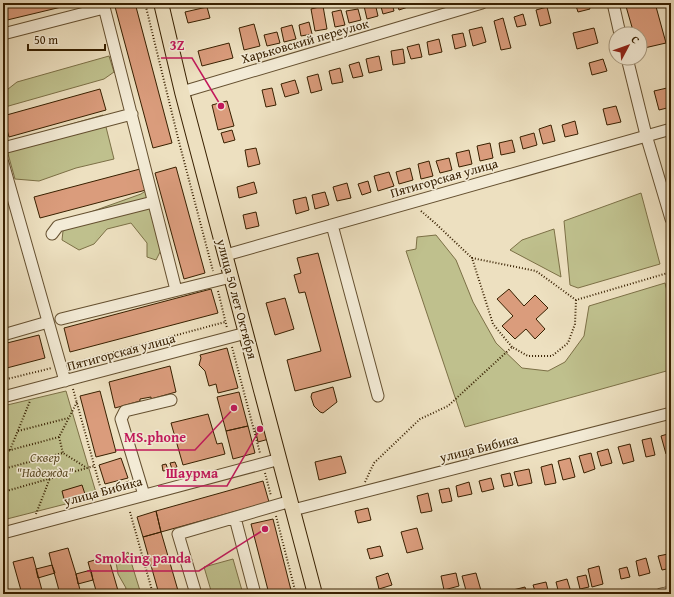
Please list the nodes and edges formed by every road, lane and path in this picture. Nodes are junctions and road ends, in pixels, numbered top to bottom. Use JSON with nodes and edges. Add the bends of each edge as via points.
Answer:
{"nodes":[{"id":1,"x":145,"y":3,"type":"edge"},
{"id":2,"x":161,"y":3,"type":"edge"},
{"id":3,"x":482,"y":3,"type":"edge"},
{"id":4,"x":613,"y":3,"type":"edge"},
{"id":5,"x":103,"y":5,"type":"edge"},
{"id":6,"x":618,"y":26,"type":"edge"},
{"id":7,"x":3,"y":34,"type":"edge"},
{"id":8,"x":628,"y":66,"type":"edge"},
{"id":9,"x":182,"y":92,"type":"junction"},
{"id":10,"x":132,"y":114,"type":"junction"},
{"id":11,"x":671,"y":129,"type":"edge"},
{"id":12,"x":646,"y":136,"type":"junction"},
{"id":13,"x":3,"y":148,"type":"edge"},
{"id":14,"x":4,"y":168,"type":"edge"},
{"id":15,"x":153,"y":202,"type":"junction"},
{"id":16,"x":410,"y":203,"type":"junction"},
{"id":17,"x":671,"y":219,"type":"edge"},
{"id":18,"x":332,"y":225,"type":"junction"},
{"id":19,"x":52,"y":234,"type":"dead end"},
{"id":20,"x":226,"y":256,"type":"junction"},
{"id":21,"x":472,"y":258,"type":"junction"},
{"id":22,"x":671,"y":272,"type":"edge"},
{"id":23,"x":231,"y":277,"type":"junction"},
{"id":24,"x":215,"y":280,"type":"junction"},
{"id":25,"x":176,"y":290,"type":"junction"},
{"id":26,"x":576,"y":300,"type":"junction"},
{"id":27,"x":61,"y":319,"type":"dead end"},
{"id":28,"x":48,"y":322,"type":"junction"},
{"id":29,"x":225,"y":322,"type":"junction"},
{"id":30,"x":246,"y":333,"type":"junction"},
{"id":31,"x":3,"y":334,"type":"edge"},
{"id":32,"x":229,"y":337,"type":"junction"},
{"id":33,"x":512,"y":347,"type":"junction"},
{"id":34,"x":60,"y":366,"type":"junction"},
{"id":35,"x":3,"y":380,"type":"edge"},
{"id":36,"x":69,"y":385,"type":"junction"},
{"id":37,"x":35,"y":389,"type":"junction"},
{"id":38,"x":378,"y":396,"type":"dead end"},
{"id":39,"x":3,"y":397,"type":"edge"},
{"id":40,"x":171,"y":400,"type":"dead end"},
{"id":41,"x":77,"y":402,"type":"junction"},
{"id":42,"x":671,"y":414,"type":"edge"},
{"id":43,"x":68,"y":418,"type":"junction"},
{"id":44,"x":18,"y":430,"type":"junction"},
{"id":45,"x":59,"y":436,"type":"junction"},
{"id":46,"x":10,"y":450,"type":"junction"},
{"id":47,"x":3,"y":452,"type":"edge"},
{"id":48,"x":63,"y":453,"type":"junction"},
{"id":49,"x":280,"y":459,"type":"junction"},
{"id":50,"x":262,"y":464,"type":"junction"},
{"id":51,"x":95,"y":466,"type":"junction"},
{"id":52,"x":87,"y":468,"type":"junction"},
{"id":53,"x":3,"y":469,"type":"edge"},
{"id":54,"x":50,"y":478,"type":"junction"},
{"id":55,"x":3,"y":492,"type":"edge"},
{"id":56,"x":360,"y":493,"type":"junction"},
{"id":57,"x":144,"y":495,"type":"junction"},
{"id":58,"x":106,"y":505,"type":"junction"},
{"id":59,"x":292,"y":505,"type":"junction"},
{"id":60,"x":274,"y":506,"type":"junction"},
{"id":61,"x":130,"y":512,"type":"dead end"},
{"id":62,"x":235,"y":518,"type":"junction"},
{"id":63,"x":37,"y":523,"type":"junction"},
{"id":64,"x":3,"y":532,"type":"edge"},
{"id":65,"x":671,"y":592,"type":"edge"},
{"id":66,"x":153,"y":594,"type":"edge"},
{"id":67,"x":196,"y":594,"type":"edge"},
{"id":68,"x":255,"y":594,"type":"edge"},
{"id":69,"x":296,"y":594,"type":"edge"},
{"id":70,"x":315,"y":594,"type":"edge"},
{"id":71,"x":661,"y":594,"type":"edge"}],
"edges":[{"from":1,"to":24,"type":"path"},
{"from":2,"to":9,"type":"main road","name":"улица 50 лет Октября"},
{"from":3,"to":9,"type":"street","name":"Харьковский переулок"},
{"from":4,"to":6,"type":"street"},
{"from":5,"to":7,"type":"street"},
{"from":5,"to":10,"type":"street"},
{"from":8,"to":12,"type":"street"},
{"from":9,"to":20,"type":"main road","name":"улица 50 лет Октября"},
{"from":10,"to":13,"type":"street"},
{"from":10,"to":15,"type":"street"},
{"from":11,"to":12,"type":"street","name":"Пятигорская улица"},
{"from":12,"to":16,"type":"street","name":"Пятигорская улица"},
{"from":12,"to":17,"type":"street"},
{"from":14,"to":28,"type":"street"},
{"from":15,"to":19,"type":"street","via":[[58,226]]},
{"from":15,"to":25,"type":"street"},
{"from":16,"to":18,"type":"street","name":"Пятигорская улица"},
{"from":16,"to":21,"type":"path"},
{"from":18,"to":20,"type":"street","name":"Пятигорская улица"},
{"from":18,"to":38,"type":"street"},
{"from":20,"to":23,"type":"main road","name":"улица 50 лет Октября"},
{"from":21,"to":26,"type":"path","via":[[536,271]]},
{"from":21,"to":33,"type":"path","via":[[493,324]]},
{"from":22,"to":26,"type":"path"},
{"from":23,"to":24,"type":"street"},
{"from":23,"to":30,"type":"main road","name":"улица 50 лет Октября"},
{"from":24,"to":25,"type":"street"},
{"from":24,"to":29,"type":"path"},
{"from":25,"to":27,"type":"street"},
{"from":26,"to":33,"type":"path","via":[[576,324],[568,344],[552,356],[528,356]]},
{"from":28,"to":31,"type":"street"},
{"from":28,"to":34,"type":"street"},
{"from":29,"to":32,"type":"path"},
{"from":29,"to":34,"type":"path"},
{"from":30,"to":32,"type":"street","name":"Пятигорская улица"},
{"from":30,"to":49,"type":"main road","name":"улица 50 лет Октября"},
{"from":32,"to":36,"type":"street","name":"Пятигорская улица"},
{"from":32,"to":50,"type":"path"},
{"from":33,"to":56,"type":"path","via":[[448,406],[420,419],[379,458],[374,463]]},
{"from":34,"to":35,"type":"path"},
{"from":34,"to":36,"type":"street"},
{"from":36,"to":37,"type":"street","name":"Пятигорская улица"},
{"from":36,"to":41,"type":"path"},
{"from":37,"to":39,"type":"street","name":"Пятигорская улица"},
{"from":37,"to":44,"type":"path"},
{"from":40,"to":57,"type":"street","via":[[125,411],[121,419]]},
{"from":41,"to":43,"type":"path"},
{"from":41,"to":51,"type":"path"},
{"from":42,"to":56,"type":"street","name":"улица Бибика"},
{"from":43,"to":44,"type":"path"},
{"from":43,"to":45,"type":"path"},
{"from":44,"to":46,"type":"path"},
{"from":45,"to":46,"type":"path"},
{"from":45,"to":48,"type":"path"},
{"from":46,"to":47,"type":"path"},
{"from":48,"to":52,"type":"path"},
{"from":48,"to":53,"type":"path"},
{"from":49,"to":50,"type":"street","name":"улица Бибика"},
{"from":49,"to":59,"type":"main road","name":"улица 50 лет Октября"},
{"from":50,"to":57,"type":"street","name":"улица Бибика"},
{"from":50,"to":60,"type":"path"},
{"from":51,"to":52,"type":"path"},
{"from":51,"to":58,"type":"path"},
{"from":52,"to":54,"type":"path"},
{"from":54,"to":55,"type":"path"},
{"from":54,"to":63,"type":"path","via":[[35,516]]},
{"from":56,"to":59,"type":"street","name":"улица Бибика"},
{"from":57,"to":58,"type":"street","name":"улица Бибика"},
{"from":58,"to":63,"type":"street","name":"улица Бибика"},
{"from":59,"to":60,"type":"street","name":"улица Бибика"},
{"from":59,"to":70,"type":"main road","name":"улица 50 лет Октября"},
{"from":60,"to":62,"type":"street","name":"улица Бибика"},
{"from":60,"to":69,"type":"path"},
{"from":61,"to":66,"type":"path"},
{"from":62,"to":67,"type":"street","name":"улица Бибика","via":[[178,534]]},
{"from":62,"to":68,"type":"street"},
{"from":63,"to":64,"type":"street","name":"улица Бибика"},
{"from":65,"to":71,"type":"street"}]}
